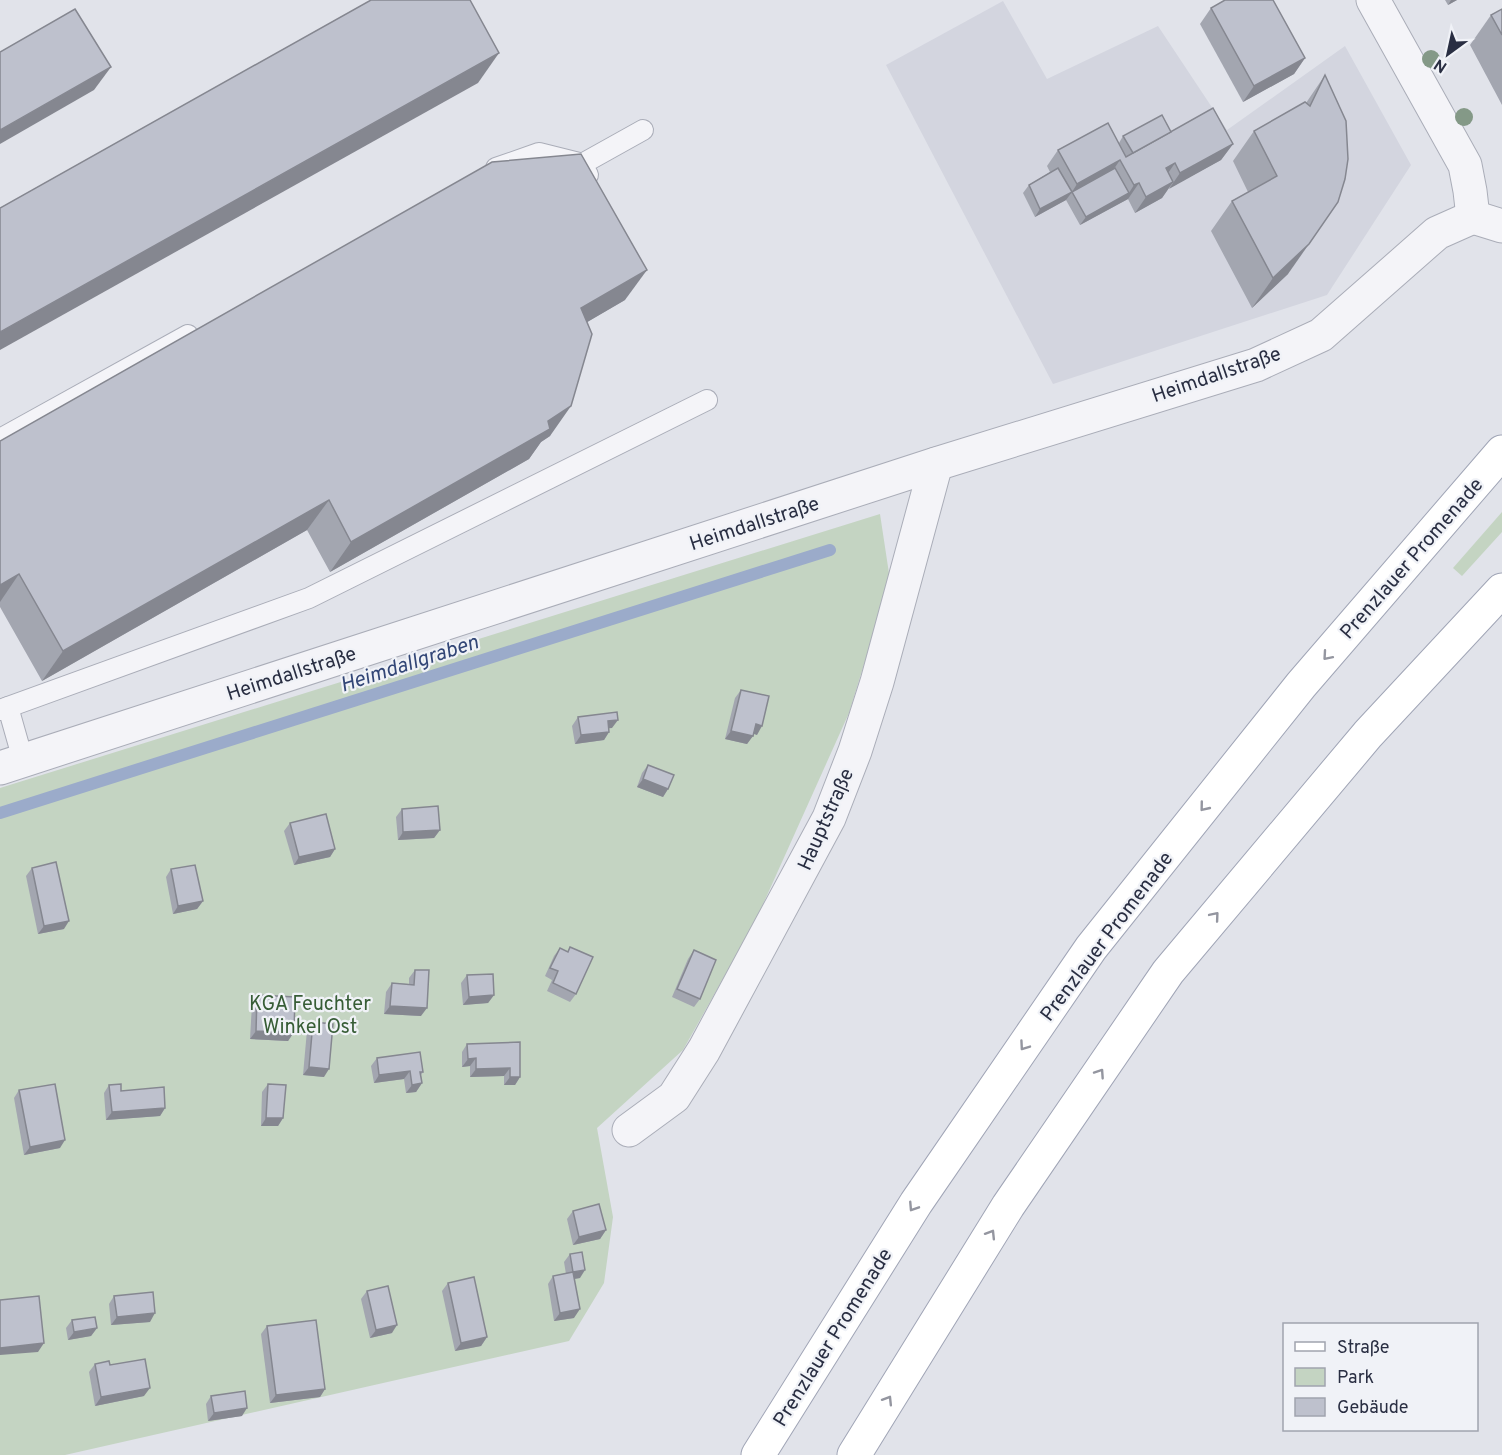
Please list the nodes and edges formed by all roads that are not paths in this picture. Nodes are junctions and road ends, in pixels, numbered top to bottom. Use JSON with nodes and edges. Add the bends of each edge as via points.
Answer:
{"nodes":[{"id":1,"x":1373,"y":0,"type":"edge"},
{"id":2,"x":643,"y":130,"type":"dead end"},
{"id":3,"x":582,"y":164,"type":"junction"},
{"id":4,"x":480,"y":174,"type":"edge"},
{"id":5,"x":598,"y":192,"type":"edge"},
{"id":6,"x":1487,"y":222,"type":"edge"},
{"id":7,"x":208,"y":323,"type":"edge"},
{"id":8,"x":707,"y":400,"type":"dead end"},
{"id":9,"x":0,"y":439,"type":"edge"},
{"id":10,"x":1502,"y":452,"type":"edge"},
{"id":11,"x":936,"y":464,"type":"junction"},
{"id":12,"x":1502,"y":590,"type":"edge"},
{"id":13,"x":4,"y":708,"type":"edge"},
{"id":14,"x":12,"y":764,"type":"edge"},
{"id":15,"x":629,"y":1130,"type":"dead end"},
{"id":16,"x":855,"y":1452,"type":"edge"},
{"id":17,"x":758,"y":1455,"type":"edge"}],
"edges":[{"from":1,"to":6,"type":"street","via":[[1465,165],[1470,191]]},
{"from":2,"to":3,"type":"lane"},
{"from":3,"to":4,"type":"lane","via":[[539,153]]},
{"from":3,"to":5,"type":"lane"},
{"from":6,"to":11,"type":"street","name":"Heimdallstraße","via":[[1437,233],[1321,335],[1256,365]]},
{"from":7,"to":9,"type":"lane"},
{"from":8,"to":13,"type":"lane","via":[[309,598]]},
{"from":10,"to":17,"type":"main road","name":"Prenzlauer Promenade","one_way":true,"via":[[1301,685],[1091,948],[916,1203]]},
{"from":11,"to":14,"type":"street","name":"Heimdallstraße"},
{"from":11,"to":15,"type":"street","name":"Hauptstraße","via":[[876,682],[829,818],[704,1050],[674,1097]]},
{"from":16,"to":12,"type":"main road","one_way":true,"via":[[1008,1206],[1168,972],[1368,734]]},
{"from":13,"to":14,"type":"lane"}]}
